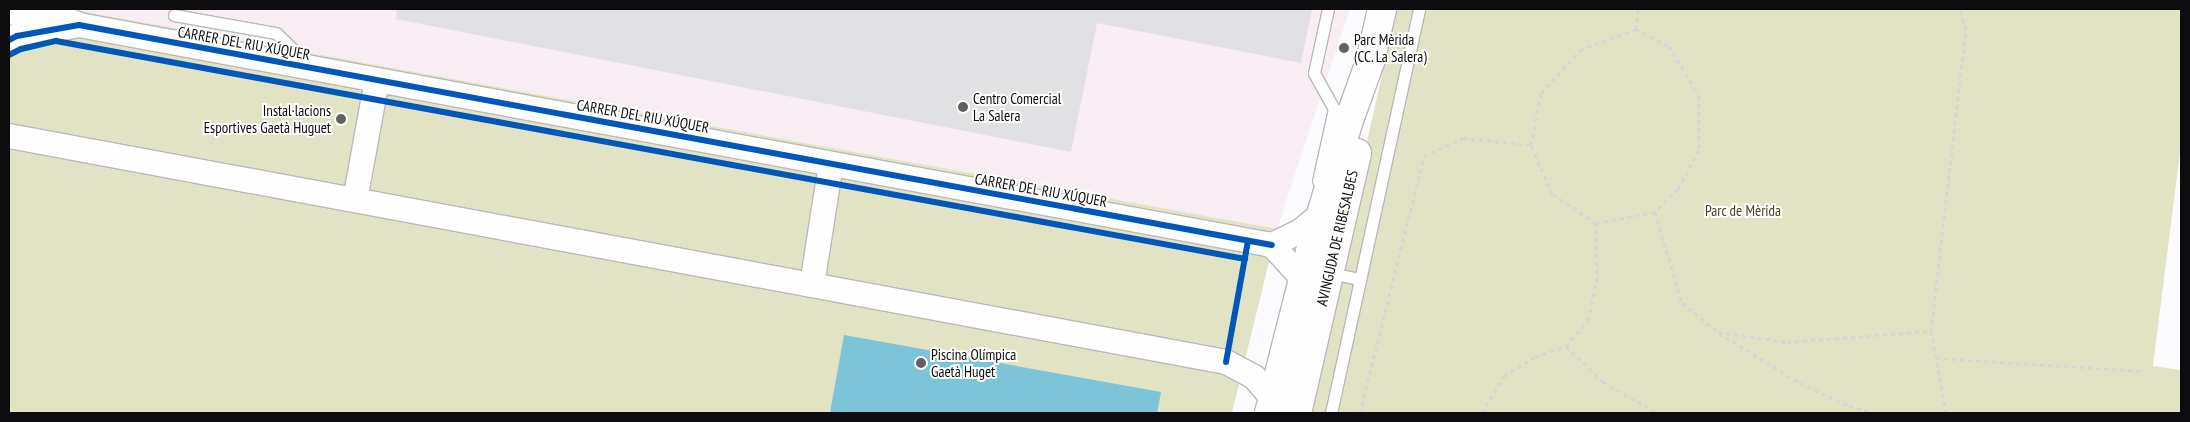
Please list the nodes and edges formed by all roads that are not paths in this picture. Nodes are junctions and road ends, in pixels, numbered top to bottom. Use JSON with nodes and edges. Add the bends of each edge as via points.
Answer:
{"nodes":[{"id":1,"x":1328,"y":9,"type":"edge"},
{"id":2,"x":1382,"y":9,"type":"edge"},
{"id":3,"x":1419,"y":9,"type":"edge"},
{"id":4,"x":9,"y":11,"type":"edge"},
{"id":5,"x":174,"y":14,"type":"dead end"},
{"id":6,"x":79,"y":25,"type":"junction"},
{"id":7,"x":9,"y":40,"type":"edge"},
{"id":8,"x":1370,"y":62,"type":"junction"},
{"id":9,"x":313,"y":68,"type":"junction"},
{"id":10,"x":377,"y":80,"type":"junction"},
{"id":11,"x":1330,"y":127,"type":"junction"},
{"id":12,"x":9,"y":136,"type":"edge"},
{"id":13,"x":831,"y":164,"type":"junction"},
{"id":14,"x":1336,"y":164,"type":"junction"},
{"id":15,"x":355,"y":200,"type":"junction"},
{"id":16,"x":1311,"y":232,"type":"junction"},
{"id":17,"x":1272,"y":245,"type":"junction"},
{"id":18,"x":1316,"y":276,"type":"junction"},
{"id":19,"x":1360,"y":279,"type":"junction"},
{"id":20,"x":812,"y":285,"type":"junction"},
{"id":21,"x":1270,"y":406,"type":"edge"},
{"id":22,"x":1297,"y":413,"type":"edge"},
{"id":23,"x":1332,"y":413,"type":"edge"}],
"edges":[{"from":1,"to":11,"type":"lane","via":[[1314,73],[1334,109]]},
{"from":2,"to":8,"type":"street","name":"AVINGUDA DE RIBESALBES"},
{"from":3,"to":19,"type":"lane"},
{"from":4,"to":6,"type":"street","name":"CARRER DEL RIU XÚQUER","via":[[49,12]]},
{"from":5,"to":9,"type":"lane","via":[[276,33]]},
{"from":6,"to":7,"type":"street","name":"CARRER DEL RIU XÚQUER"},
{"from":6,"to":9,"type":"street","name":"CARRER DEL RIU XÚQUER"},
{"from":8,"to":14,"type":"street","name":"AVINGUDA DE RIBESALBES"},
{"from":8,"to":18,"type":"street","name":"AVINGUDA DE RIBESALBES","via":[[1362,131]]},
{"from":9,"to":10,"type":"street","name":"CARRER DEL RIU XÚQUER"},
{"from":10,"to":13,"type":"street","name":"CARRER DEL RIU XÚQUER"},
{"from":10,"to":15,"type":"street"},
{"from":11,"to":14,"type":"lane"},
{"from":11,"to":16,"type":"lane","via":[[1312,205]]},
{"from":12,"to":15,"type":"street"},
{"from":13,"to":17,"type":"street","name":"CARRER DEL RIU XÚQUER"},
{"from":13,"to":20,"type":"street"},
{"from":14,"to":16,"type":"street","name":"AVINGUDA DE RIBESALBES"},
{"from":15,"to":20,"type":"street"},
{"from":16,"to":17,"type":"street"},
{"from":16,"to":18,"type":"street","name":"AVINGUDA DE RIBESALBES"},
{"from":16,"to":22,"type":"street","name":"AVINGUDA DE RIBESALBES","via":[[1314,279],[1294,360]]},
{"from":17,"to":18,"type":"street"},
{"from":18,"to":19,"type":"lane"},
{"from":18,"to":21,"type":"street","name":"AVINGUDA DE RIBESALBES"},
{"from":18,"to":22,"type":"street","name":"AVINGUDA DE RIBESALBES"},
{"from":19,"to":23,"type":"lane"},
{"from":20,"to":21,"type":"street","via":[[1226,362],[1254,377]]}]}
